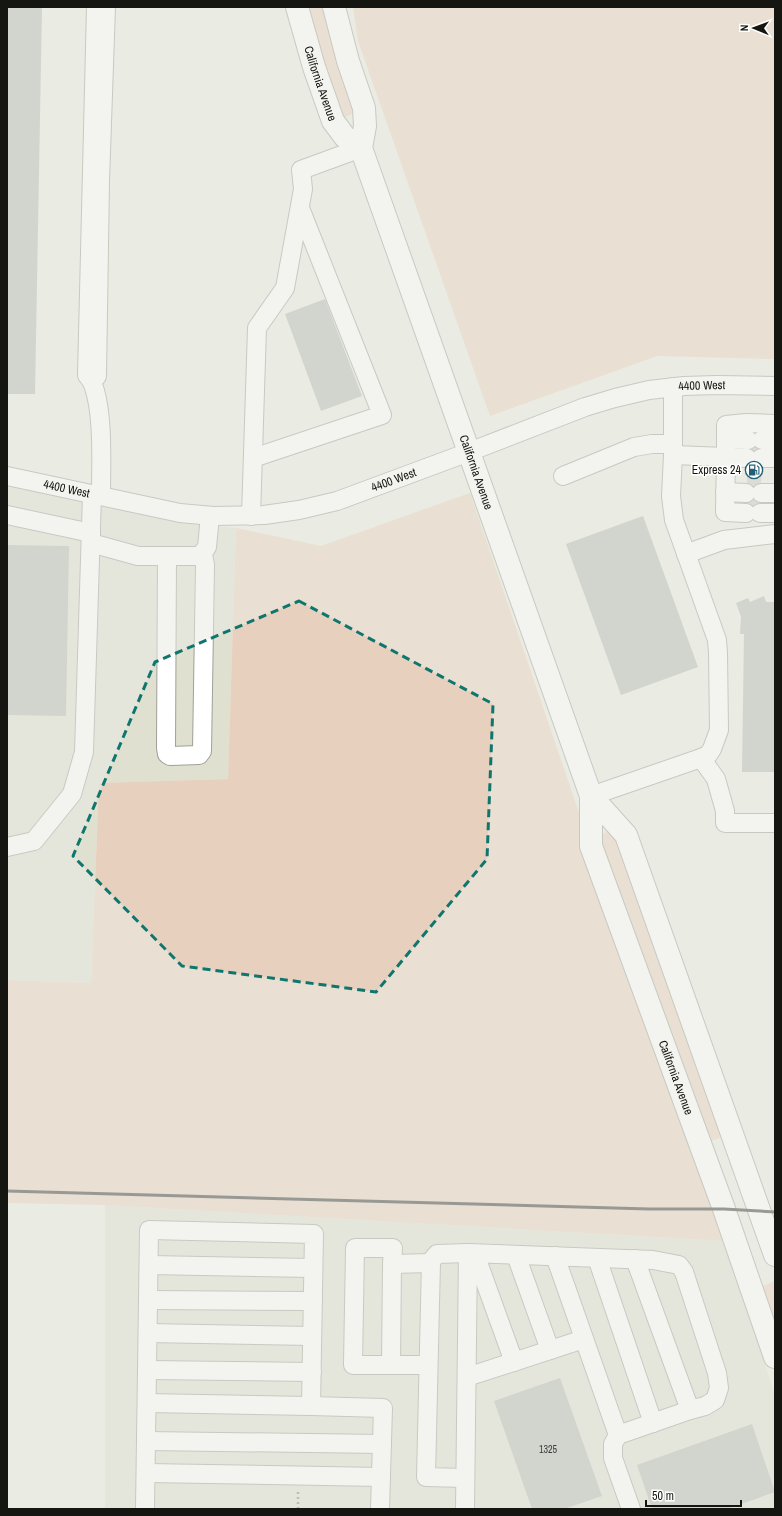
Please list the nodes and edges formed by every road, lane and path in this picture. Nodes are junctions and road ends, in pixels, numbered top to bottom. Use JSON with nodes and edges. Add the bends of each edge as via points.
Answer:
{"nodes":[{"id":1,"x":96,"y":7,"type":"edge"},
{"id":2,"x":106,"y":7,"type":"edge"},
{"id":3,"x":297,"y":7,"type":"edge"},
{"id":4,"x":334,"y":7,"type":"edge"},
{"id":5,"x":361,"y":148,"type":"junction"},
{"id":6,"x":300,"y":208,"type":"junction"},
{"id":7,"x":92,"y":382,"type":"junction"},
{"id":8,"x":775,"y":386,"type":"edge"},
{"id":9,"x":673,"y":388,"type":"junction"},
{"id":10,"x":775,"y":424,"type":"edge"},
{"id":11,"x":726,"y":448,"type":"junction"},
{"id":12,"x":673,"y":449,"type":"junction"},
{"id":13,"x":761,"y":449,"type":"tunnel mouth"},
{"id":14,"x":469,"y":452,"type":"junction"},
{"id":15,"x":253,"y":458,"type":"junction"},
{"id":16,"x":7,"y":476,"type":"edge"},
{"id":17,"x":563,"y":476,"type":"dead end"},
{"id":18,"x":725,"y":492,"type":"junction"},
{"id":19,"x":97,"y":495,"type":"junction"},
{"id":20,"x":761,"y":498,"type":"edge"},
{"id":21,"x":7,"y":515,"type":"edge"},
{"id":22,"x":210,"y":516,"type":"junction"},
{"id":23,"x":251,"y":516,"type":"junction"},
{"id":24,"x":775,"y":534,"type":"edge"},
{"id":25,"x":91,"y":538,"type":"junction"},
{"id":26,"x":203,"y":554,"type":"junction"},
{"id":27,"x":686,"y":554,"type":"junction"},
{"id":28,"x":167,"y":556,"type":"junction"},
{"id":29,"x":701,"y":758,"type":"junction"},
{"id":30,"x":591,"y":796,"type":"junction"},
{"id":31,"x":775,"y":823,"type":"edge"},
{"id":32,"x":7,"y":847,"type":"edge"},
{"id":33,"x":472,"y":1254,"type":"junction"},
{"id":34,"x":516,"y":1255,"type":"junction"},
{"id":35,"x":775,"y":1255,"type":"edge"},
{"id":36,"x":555,"y":1256,"type":"junction"},
{"id":37,"x":597,"y":1258,"type":"junction"},
{"id":38,"x":635,"y":1259,"type":"junction"},
{"id":39,"x":431,"y":1263,"type":"junction"},
{"id":40,"x":149,"y":1264,"type":"junction"},
{"id":41,"x":392,"y":1264,"type":"junction"},
{"id":42,"x":313,"y":1268,"type":"junction"},
{"id":43,"x":148,"y":1300,"type":"junction"},
{"id":44,"x":313,"y":1301,"type":"junction"},
{"id":45,"x":148,"y":1334,"type":"junction"},
{"id":46,"x":312,"y":1336,"type":"junction"},
{"id":47,"x":584,"y":1339,"type":"junction"},
{"id":48,"x":550,"y":1350,"type":"junction"},
{"id":49,"x":775,"y":1357,"type":"edge"},
{"id":50,"x":514,"y":1362,"type":"junction"},
{"id":51,"x":391,"y":1365,"type":"junction"},
{"id":52,"x":428,"y":1365,"type":"junction"},
{"id":53,"x":147,"y":1370,"type":"junction"},
{"id":54,"x":312,"y":1372,"type":"junction"},
{"id":55,"x":467,"y":1377,"type":"junction"},
{"id":56,"x":147,"y":1403,"type":"junction"},
{"id":57,"x":311,"y":1406,"type":"junction"},
{"id":58,"x":690,"y":1410,"type":"junction"},
{"id":59,"x":653,"y":1423,"type":"junction"},
{"id":60,"x":618,"y":1435,"type":"junction"},
{"id":61,"x":146,"y":1441,"type":"junction"},
{"id":62,"x":382,"y":1444,"type":"junction"},
{"id":63,"x":146,"y":1473,"type":"junction"},
{"id":64,"x":381,"y":1478,"type":"junction"},
{"id":65,"x":465,"y":1478,"type":"junction"},
{"id":66,"x":145,"y":1509,"type":"edge"},
{"id":67,"x":380,"y":1509,"type":"edge"},
{"id":68,"x":465,"y":1509,"type":"edge"},
{"id":69,"x":631,"y":1509,"type":"edge"}],
"edges":[{"from":1,"to":7,"type":"street","via":[[87,375]]},
{"from":2,"to":7,"type":"street","via":[[100,181],[98,369],[97,376]]},
{"from":3,"to":5,"type":"main road","name":"California Avenue","via":[[314,68],[333,121],[345,137]]},
{"from":4,"to":5,"type":"main road","name":"California Avenue","via":[[364,108],[365,126]]},
{"from":5,"to":6,"type":"street","via":[[301,170],[303,189]]},
{"from":5,"to":14,"type":"main road","name":"California Avenue"},
{"from":6,"to":15,"type":"street","via":[[285,288],[257,328]]},
{"from":6,"to":15,"type":"street","via":[[382,415]]},
{"from":7,"to":19,"type":"street","via":[[96,393],[101,439]]},
{"from":8,"to":9,"type":"street","name":"4400 West","via":[[717,385]]},
{"from":9,"to":12,"type":"street"},
{"from":9,"to":14,"type":"street","name":"4400 West","via":[[649,390],[585,407]]},
{"from":10,"to":11,"type":"street","via":[[726,425]]},
{"from":11,"to":12,"type":"street"},
{"from":11,"to":13,"type":"street"},
{"from":11,"to":18,"type":"street"},
{"from":12,"to":17,"type":"street","via":[[652,444],[634,448]]},
{"from":12,"to":27,"type":"street","via":[[672,509]]},
{"from":14,"to":23,"type":"street","name":"4400 West","via":[[337,501],[299,510]]},
{"from":14,"to":30,"type":"main road","name":"California Avenue"},
{"from":15,"to":23,"type":"street"},
{"from":16,"to":19,"type":"street","name":"4400 West"},
{"from":18,"to":20,"type":"street"},
{"from":18,"to":20,"type":"street","via":[[725,512]]},
{"from":19,"to":22,"type":"street","name":"4400 West","via":[[180,513]]},
{"from":19,"to":25,"type":"street"},
{"from":21,"to":25,"type":"street"},
{"from":22,"to":23,"type":"street","name":"4400 West"},
{"from":22,"to":26,"type":"street","via":[[207,547]]},
{"from":24,"to":27,"type":"street","via":[[724,540]]},
{"from":25,"to":28,"type":"street","via":[[138,556]]},
{"from":25,"to":32,"type":"street","via":[[84,752],[72,794],[34,841]]},
{"from":26,"to":28,"type":"street","via":[[194,557]]},
{"from":26,"to":28,"type":"street","via":[[206,565],[202,751],[199,755],[191,756],[170,756],[166,748]]},
{"from":27,"to":29,"type":"street","via":[[717,640],[718,653],[719,730],[712,749],[708,755]]},
{"from":29,"to":30,"type":"street"},
{"from":29,"to":31,"type":"street","via":[[716,779],[725,811],[725,823]]},
{"from":30,"to":35,"type":"main road","name":"California Avenue","via":[[626,835]]},
{"from":30,"to":49,"type":"main road","name":"California Avenue","via":[[591,846],[724,1209]]},
{"from":33,"to":34,"type":"street"},
{"from":33,"to":39,"type":"street","via":[[437,1254]]},
{"from":33,"to":50,"type":"street"},
{"from":33,"to":55,"type":"street"},
{"from":34,"to":36,"type":"street"},
{"from":34,"to":48,"type":"street"},
{"from":36,"to":37,"type":"street"},
{"from":36,"to":47,"type":"street"},
{"from":37,"to":38,"type":"street"},
{"from":37,"to":59,"type":"street"},
{"from":38,"to":58,"type":"street"},
{"from":38,"to":58,"type":"street","via":[[679,1265],[684,1272],[717,1373],[719,1388],[715,1400]]},
{"from":39,"to":41,"type":"street"},
{"from":39,"to":52,"type":"street"},
{"from":40,"to":42,"type":"street"},
{"from":40,"to":42,"type":"street","via":[[149,1230],[314,1234]]},
{"from":40,"to":43,"type":"street"},
{"from":41,"to":51,"type":"street"},
{"from":41,"to":51,"type":"street","via":[[393,1248],[355,1248],[353,1365]]},
{"from":42,"to":44,"type":"street"},
{"from":43,"to":44,"type":"street"},
{"from":43,"to":45,"type":"street"},
{"from":44,"to":46,"type":"street"},
{"from":45,"to":46,"type":"street"},
{"from":45,"to":53,"type":"street"},
{"from":46,"to":54,"type":"street"},
{"from":47,"to":48,"type":"street"},
{"from":47,"to":60,"type":"street"},
{"from":48,"to":50,"type":"street"},
{"from":50,"to":55,"type":"street"},
{"from":51,"to":52,"type":"street"},
{"from":52,"to":65,"type":"street","via":[[426,1477]]},
{"from":53,"to":54,"type":"street"},
{"from":53,"to":56,"type":"street"},
{"from":54,"to":57,"type":"street"},
{"from":55,"to":65,"type":"street"},
{"from":56,"to":57,"type":"street"},
{"from":56,"to":61,"type":"street"},
{"from":57,"to":62,"type":"street","via":[[382,1408]]},
{"from":58,"to":59,"type":"street"},
{"from":59,"to":60,"type":"street"},
{"from":60,"to":69,"type":"street","via":[[613,1444],[613,1458]]},
{"from":61,"to":62,"type":"street"},
{"from":61,"to":63,"type":"street"},
{"from":62,"to":64,"type":"street"},
{"from":63,"to":64,"type":"street"},
{"from":63,"to":66,"type":"street"},
{"from":64,"to":67,"type":"street"},
{"from":65,"to":68,"type":"street"}]}
